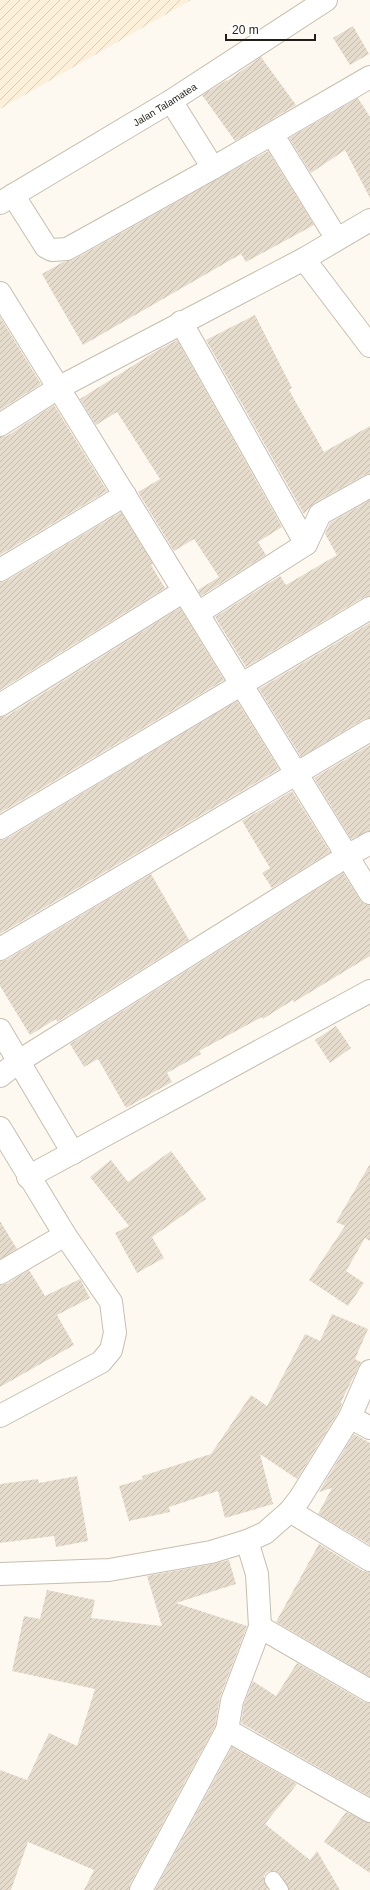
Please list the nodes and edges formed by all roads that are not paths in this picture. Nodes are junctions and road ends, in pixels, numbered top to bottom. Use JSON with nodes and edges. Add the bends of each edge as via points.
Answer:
{"nodes":[{"id":1,"x":326,"y":0,"type":"edge"},
{"id":2,"x":370,"y":76,"type":"edge"},
{"id":3,"x":171,"y":101,"type":"junction"},
{"id":4,"x":272,"y":134,"type":"junction"},
{"id":5,"x":213,"y":168,"type":"junction"},
{"id":6,"x":7,"y":199,"type":"edge"},
{"id":7,"x":370,"y":220,"type":"edge"},
{"id":8,"x":337,"y":239,"type":"junction"},
{"id":9,"x":304,"y":259,"type":"junction"},
{"id":10,"x":0,"y":293,"type":"edge"},
{"id":11,"x":182,"y":322,"type":"junction"},
{"id":12,"x":370,"y":346,"type":"edge"},
{"id":13,"x":58,"y":388,"type":"junction"},
{"id":14,"x":0,"y":425,"type":"edge"},
{"id":15,"x":370,"y":486,"type":"edge"},
{"id":16,"x":125,"y":495,"type":"junction"},
{"id":17,"x":306,"y":544,"type":"junction"},
{"id":18,"x":0,"y":570,"type":"edge"},
{"id":19,"x":184,"y":591,"type":"junction"},
{"id":20,"x":370,"y":608,"type":"edge"},
{"id":21,"x":198,"y":613,"type":"junction"},
{"id":22,"x":242,"y":685,"type":"junction"},
{"id":23,"x":0,"y":705,"type":"edge"},
{"id":24,"x":370,"y":730,"type":"edge"},
{"id":25,"x":296,"y":773,"type":"junction"},
{"id":26,"x":0,"y":828,"type":"edge"},
{"id":27,"x":370,"y":844,"type":"edge"},
{"id":28,"x":347,"y":856,"type":"junction"},
{"id":29,"x":370,"y":893,"type":"edge"},
{"id":30,"x":0,"y":950,"type":"edge"},
{"id":31,"x":370,"y":991,"type":"edge"},
{"id":32,"x":0,"y":1030,"type":"edge"},
{"id":33,"x":19,"y":1061,"type":"junction"},
{"id":34,"x":0,"y":1076,"type":"edge"},
{"id":35,"x":3,"y":1141,"type":"edge"},
{"id":36,"x":73,"y":1153,"type":"junction"},
{"id":37,"x":28,"y":1177,"type":"junction"},
{"id":38,"x":66,"y":1235,"type":"junction"},
{"id":39,"x":0,"y":1273,"type":"edge"},
{"id":40,"x":370,"y":1371,"type":"edge"},
{"id":41,"x":0,"y":1416,"type":"edge"},
{"id":42,"x":350,"y":1417,"type":"junction"},
{"id":43,"x":370,"y":1428,"type":"edge"},
{"id":44,"x":290,"y":1511,"type":"junction"},
{"id":45,"x":247,"y":1542,"type":"junction"},
{"id":46,"x":370,"y":1560,"type":"edge"},
{"id":47,"x":0,"y":1574,"type":"edge"},
{"id":48,"x":260,"y":1627,"type":"junction"},
{"id":49,"x":370,"y":1691,"type":"edge"},
{"id":50,"x":227,"y":1730,"type":"junction"},
{"id":51,"x":370,"y":1811,"type":"edge"},
{"id":52,"x":141,"y":1890,"type":"edge"}],
"edges":[{"from":1,"to":3,"type":"street","name":"Jalan Talamatea"},
{"from":2,"to":4,"type":"street"},
{"from":3,"to":5,"type":"street"},
{"from":3,"to":6,"type":"street","name":"Jalan Talamatea"},
{"from":4,"to":5,"type":"street"},
{"from":4,"to":8,"type":"street"},
{"from":5,"to":6,"type":"street","via":[[67,249],[58,251],[46,247]]},
{"from":7,"to":8,"type":"street"},
{"from":8,"to":9,"type":"street"},
{"from":9,"to":11,"type":"street"},
{"from":9,"to":12,"type":"street"},
{"from":10,"to":13,"type":"street"},
{"from":11,"to":13,"type":"street"},
{"from":11,"to":17,"type":"street"},
{"from":13,"to":14,"type":"street"},
{"from":13,"to":16,"type":"street"},
{"from":15,"to":17,"type":"street","via":[[320,514]]},
{"from":16,"to":18,"type":"street"},
{"from":16,"to":19,"type":"street"},
{"from":17,"to":21,"type":"street"},
{"from":19,"to":21,"type":"street"},
{"from":19,"to":23,"type":"street"},
{"from":20,"to":22,"type":"street"},
{"from":21,"to":22,"type":"street"},
{"from":22,"to":25,"type":"street"},
{"from":22,"to":26,"type":"street"},
{"from":24,"to":25,"type":"street"},
{"from":25,"to":28,"type":"street"},
{"from":25,"to":30,"type":"street"},
{"from":27,"to":28,"type":"street"},
{"from":28,"to":29,"type":"street"},
{"from":28,"to":33,"type":"street"},
{"from":31,"to":36,"type":"street"},
{"from":32,"to":33,"type":"street"},
{"from":33,"to":34,"type":"street"},
{"from":33,"to":36,"type":"street"},
{"from":35,"to":37,"type":"street"},
{"from":36,"to":37,"type":"street"},
{"from":37,"to":38,"type":"street"},
{"from":38,"to":39,"type":"street"},
{"from":38,"to":41,"type":"street","via":[[111,1302],[115,1332],[111,1350],[101,1362]]},
{"from":40,"to":42,"type":"street"},
{"from":42,"to":43,"type":"street"},
{"from":42,"to":44,"type":"street"},
{"from":44,"to":45,"type":"street","via":[[264,1533]]},
{"from":44,"to":46,"type":"street"},
{"from":45,"to":47,"type":"street","via":[[211,1552],[108,1570]]},
{"from":45,"to":48,"type":"street","via":[[257,1574]]},
{"from":48,"to":49,"type":"street"},
{"from":48,"to":50,"type":"street","via":[[232,1701]]},
{"from":50,"to":51,"type":"street"},
{"from":50,"to":52,"type":"street"}]}
